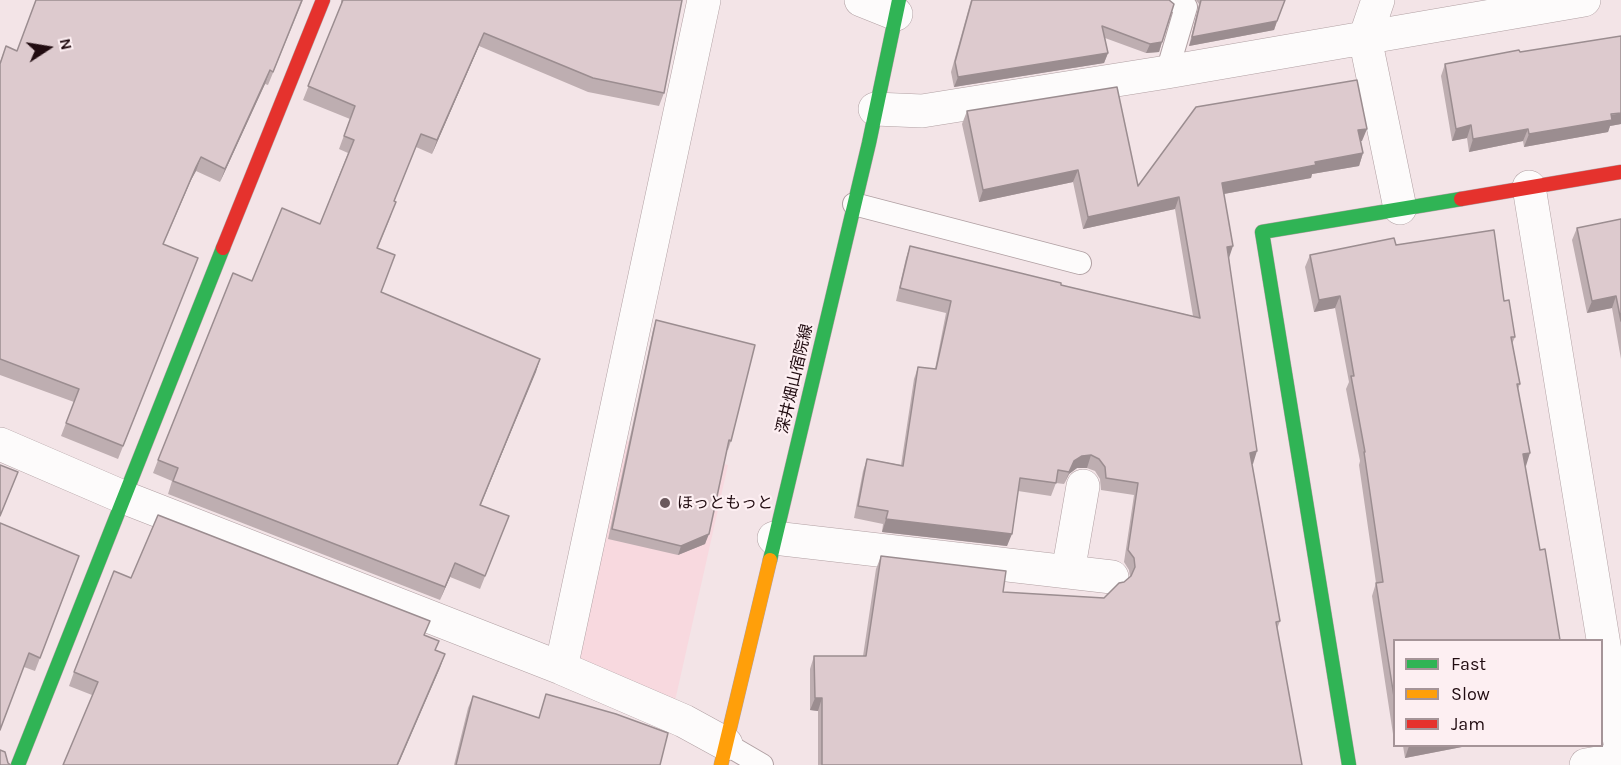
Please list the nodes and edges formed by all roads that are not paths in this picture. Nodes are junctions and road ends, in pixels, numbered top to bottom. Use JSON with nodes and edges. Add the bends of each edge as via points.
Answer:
{"nodes":[{"id":1,"x":323,"y":0,"type":"edge"},
{"id":2,"x":704,"y":0,"type":"edge"},
{"id":3,"x":861,"y":0,"type":"edge"},
{"id":4,"x":1174,"y":0,"type":"edge"},
{"id":5,"x":1378,"y":0,"type":"edge"},
{"id":6,"x":1584,"y":0,"type":"edge"},
{"id":7,"x":898,"y":7,"type":"edge"},
{"id":8,"x":1365,"y":38,"type":"junction"},
{"id":9,"x":1167,"y":72,"type":"junction"},
{"id":10,"x":875,"y":109,"type":"junction"},
{"id":11,"x":1621,"y":172,"type":"edge"},
{"id":12,"x":1529,"y":187,"type":"junction"},
{"id":13,"x":854,"y":204,"type":"junction"},
{"id":14,"x":1400,"y":208,"type":"junction"},
{"id":15,"x":1080,"y":263,"type":"dead end"},
{"id":16,"x":0,"y":444,"type":"edge"},
{"id":17,"x":1083,"y":486,"type":"dead end"},
{"id":18,"x":123,"y":497,"type":"junction"},
{"id":19,"x":774,"y":538,"type":"junction"},
{"id":20,"x":1068,"y":572,"type":"junction"},
{"id":21,"x":1112,"y":577,"type":"dead end"},
{"id":22,"x":1603,"y":639,"type":"edge"},
{"id":23,"x":1603,"y":639,"type":"edge"},
{"id":24,"x":561,"y":668,"type":"junction"},
{"id":25,"x":1621,"y":749,"type":"edge"},
{"id":26,"x":724,"y":755,"type":"edge"},
{"id":27,"x":1621,"y":759,"type":"edge"},
{"id":28,"x":18,"y":765,"type":"edge"},
{"id":29,"x":762,"y":765,"type":"edge"},
{"id":30,"x":1349,"y":765,"type":"edge"},
{"id":31,"x":1586,"y":765,"type":"edge"}],
"edges":[{"from":1,"to":18,"type":"street"},
{"from":2,"to":24,"type":"street"},
{"from":3,"to":7,"type":"street"},
{"from":4,"to":9,"type":"lane","via":[[1186,7]]},
{"from":5,"to":8,"type":"street"},
{"from":6,"to":8,"type":"street"},
{"from":7,"to":10,"type":"street","name":"深井畑山宿院線"},
{"from":8,"to":9,"type":"street"},
{"from":8,"to":14,"type":"street"},
{"from":9,"to":10,"type":"street","via":[[922,111]]},
{"from":10,"to":13,"type":"street","name":"深井畑山宿院線"},
{"from":11,"to":12,"type":"street"},
{"from":12,"to":14,"type":"street"},
{"from":12,"to":22,"type":"street"},
{"from":13,"to":15,"type":"lane"},
{"from":13,"to":19,"type":"street","name":"深井畑山宿院線"},
{"from":14,"to":30,"type":"street","via":[[1262,232]]},
{"from":16,"to":18,"type":"street"},
{"from":17,"to":20,"type":"street"},
{"from":18,"to":24,"type":"street"},
{"from":18,"to":28,"type":"street"},
{"from":19,"to":20,"type":"street"},
{"from":19,"to":26,"type":"street","name":"深井畑山宿院線"},
{"from":20,"to":21,"type":"street"},
{"from":23,"to":25,"type":"street"},
{"from":24,"to":26,"type":"street","via":[[684,721]]},
{"from":26,"to":29,"type":"lane"},
{"from":27,"to":31,"type":"street"}]}
